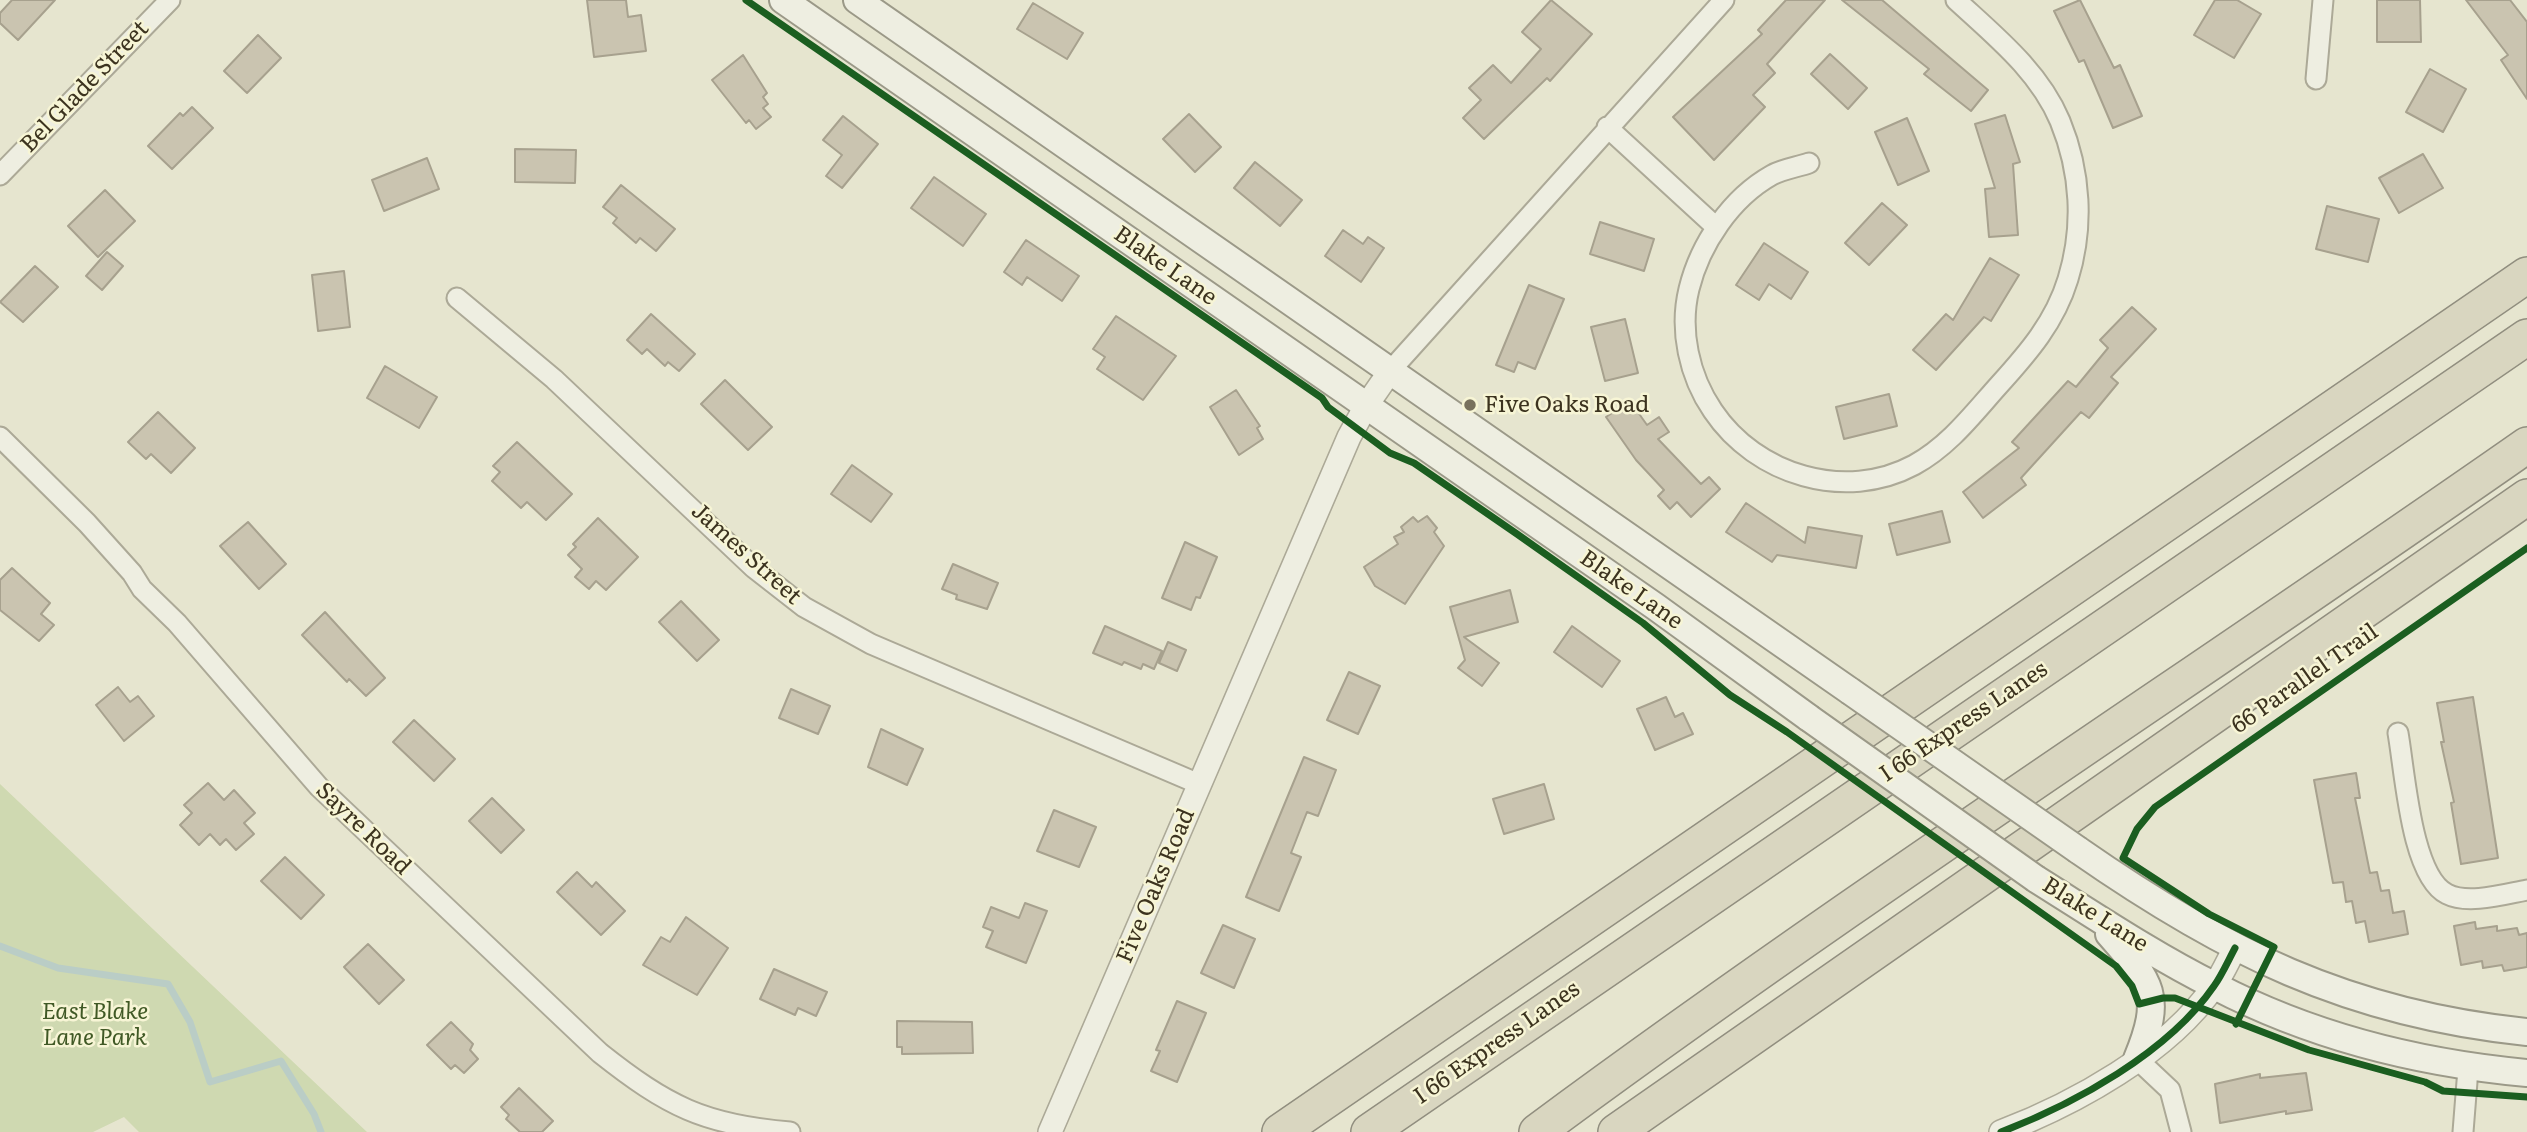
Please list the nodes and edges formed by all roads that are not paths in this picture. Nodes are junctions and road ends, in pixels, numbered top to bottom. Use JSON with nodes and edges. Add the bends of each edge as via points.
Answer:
{"nodes":[{"id":1,"x":170,"y":0,"type":"edge"},
{"id":2,"x":783,"y":0,"type":"edge"},
{"id":3,"x":857,"y":0,"type":"edge"},
{"id":4,"x":1724,"y":0,"type":"edge"},
{"id":5,"x":1956,"y":0,"type":"edge"},
{"id":6,"x":2323,"y":0,"type":"edge"},
{"id":7,"x":2316,"y":79,"type":"dead end"},
{"id":8,"x":1607,"y":127,"type":"junction"},
{"id":9,"x":1809,"y":163,"type":"dead end"},
{"id":10,"x":0,"y":175,"type":"edge"},
{"id":11,"x":1716,"y":227,"type":"junction"},
{"id":12,"x":2527,"y":275,"type":"edge"},
{"id":13,"x":457,"y":298,"type":"dead end"},
{"id":14,"x":2527,"y":337,"type":"edge"},
{"id":15,"x":1391,"y":370,"type":"junction"},
{"id":16,"x":1366,"y":406,"type":"junction"},
{"id":17,"x":0,"y":437,"type":"edge"},
{"id":18,"x":2527,"y":444,"type":"edge"},
{"id":19,"x":2527,"y":497,"type":"edge"},
{"id":20,"x":2398,"y":733,"type":"dead end"},
{"id":21,"x":1199,"y":784,"type":"junction"},
{"id":22,"x":2527,"y":890,"type":"edge"},
{"id":23,"x":2089,"y":912,"type":"junction"},
{"id":24,"x":2235,"y":948,"type":"junction"},
{"id":25,"x":2214,"y":986,"type":"junction"},
{"id":26,"x":2527,"y":1032,"type":"edge"},
{"id":27,"x":2137,"y":1059,"type":"junction"},
{"id":28,"x":2468,"y":1069,"type":"junction"},
{"id":29,"x":2527,"y":1073,"type":"edge"},
{"id":30,"x":790,"y":1132,"type":"edge"},
{"id":31,"x":1050,"y":1132,"type":"edge"},
{"id":32,"x":1280,"y":1132,"type":"edge"},
{"id":33,"x":1368,"y":1132,"type":"edge"},
{"id":34,"x":1537,"y":1132,"type":"edge"},
{"id":35,"x":1616,"y":1132,"type":"edge"},
{"id":36,"x":2001,"y":1132,"type":"edge"},
{"id":37,"x":2181,"y":1132,"type":"edge"},
{"id":38,"x":2463,"y":1132,"type":"edge"}],
"edges":[{"from":1,"to":10,"type":"street","name":"Bel Glade Street"},
{"from":2,"to":16,"type":"main road","name":"Blake Lane"},
{"from":3,"to":15,"type":"main road","name":"Blake Lane"},
{"from":4,"to":8,"type":"street","name":"Five Oaks Road"},
{"from":5,"to":11,"type":"street","via":[[2012,51],[2049,98],[2074,164],[2079,211],[2074,258],[2053,315],[2034,346],[1954,436],[1908,468],[1854,482],[1802,476],[1748,449],[1708,405],[1694,374],[1687,341],[1687,297],[1694,268]]},
{"from":6,"to":7,"type":"street"},
{"from":8,"to":11,"type":"street"},
{"from":8,"to":15,"type":"street","name":"Five Oaks Road"},
{"from":9,"to":11,"type":"street","via":[[1773,175],[1748,193]]},
{"from":12,"to":32,"type":"highway"},
{"from":13,"to":21,"type":"street","name":"James Street","via":[[610,431],[754,568],[803,607],[872,644]]},
{"from":14,"to":33,"type":"highway","name":"I 66 Express Lanes"},
{"from":15,"to":16,"type":"street","name":"Five Oaks Road"},
{"from":15,"to":24,"type":"main road","name":"Blake Lane","bridge":true,"via":[[2078,850],[2180,919]]},
{"from":16,"to":21,"type":"street","name":"Five Oaks Road"},
{"from":16,"to":23,"type":"main road","name":"Blake Lane","bridge":true},
{"from":17,"to":30,"type":"street","name":"Sayre Road","via":[[87,523],[319,787],[600,1053],[641,1085],[692,1114],[749,1129]]},
{"from":18,"to":34,"type":"highway","via":[[1832,921]]},
{"from":19,"to":35,"type":"highway"},
{"from":20,"to":22,"type":"street","via":[[2420,859],[2430,881],[2448,895],[2470,898]]},
{"from":21,"to":31,"type":"street","name":"Five Oaks Road"},
{"from":23,"to":25,"type":"main road","name":"Blake Lane"},
{"from":23,"to":27,"type":"main road","via":[[2147,983],[2151,1017]]},
{"from":24,"to":25,"type":"street"},
{"from":24,"to":26,"type":"main road","name":"Blake Lane","via":[[2296,976],[2400,1011]]},
{"from":25,"to":27,"type":"street","via":[[2184,1020]]},
{"from":25,"to":28,"type":"main road","name":"Blake Lane","via":[[2320,1031]]},
{"from":27,"to":36,"type":"street","via":[[2083,1096]]},
{"from":27,"to":37,"type":"street","via":[[2170,1090]]},
{"from":28,"to":29,"type":"main road","name":"Blake Lane"},
{"from":28,"to":38,"type":"street"}]}
